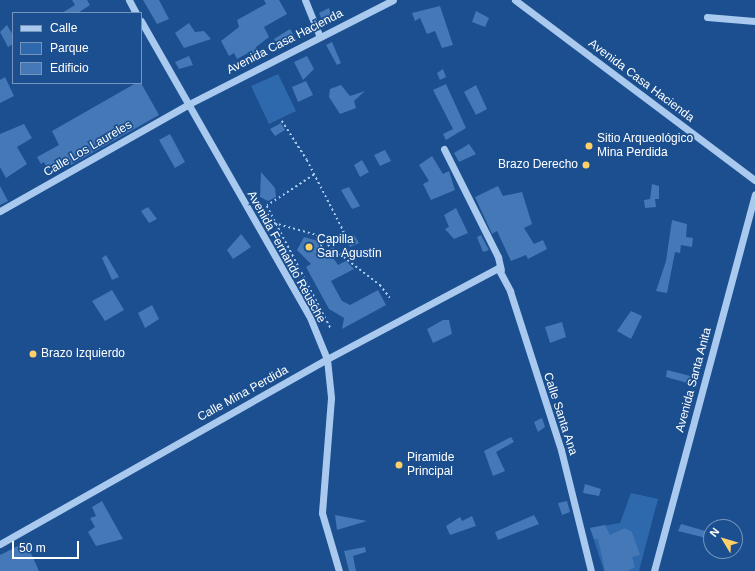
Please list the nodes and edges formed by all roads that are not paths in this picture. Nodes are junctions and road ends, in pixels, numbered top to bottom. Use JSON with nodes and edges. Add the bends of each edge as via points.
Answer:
{"nodes":[{"id":1,"x":129,"y":0,"type":"edge"},
{"id":2,"x":305,"y":0,"type":"edge"},
{"id":3,"x":393,"y":0,"type":"edge"},
{"id":4,"x":515,"y":0,"type":"edge"},
{"id":5,"x":135,"y":12,"type":"edge"},
{"id":6,"x":707,"y":17,"type":"dead end"},
{"id":7,"x":755,"y":20,"type":"edge"},
{"id":8,"x":142,"y":23,"type":"edge"},
{"id":9,"x":319,"y":35,"type":"junction"},
{"id":10,"x":187,"y":105,"type":"junction"},
{"id":11,"x":444,"y":149,"type":"dead end"},
{"id":12,"x":755,"y":180,"type":"edge"},
{"id":13,"x":755,"y":194,"type":"edge"},
{"id":14,"x":0,"y":211,"type":"edge"},
{"id":15,"x":500,"y":269,"type":"junction"},
{"id":16,"x":327,"y":359,"type":"junction"},
{"id":17,"x":0,"y":544,"type":"edge"},
{"id":18,"x":339,"y":571,"type":"edge"},
{"id":19,"x":592,"y":571,"type":"edge"},
{"id":20,"x":654,"y":571,"type":"edge"}],
"edges":[{"from":1,"to":5,"type":"street"},
{"from":2,"to":9,"type":"street"},
{"from":3,"to":9,"type":"street","name":"Avenida Casa Hacienda"},
{"from":4,"to":12,"type":"street","name":"Avenida Casa Hacienda"},
{"from":6,"to":7,"type":"street"},
{"from":8,"to":10,"type":"street","name":"Avenida Fernando Reusche"},
{"from":9,"to":10,"type":"street","name":"Avenida Casa Hacienda"},
{"from":10,"to":14,"type":"street","name":"Calle Los Laureles"},
{"from":10,"to":16,"type":"street","name":"Avenida Fernando Reusche","via":[[308,316]]},
{"from":11,"to":15,"type":"street","name":"Calle Santa Ana","via":[[498,257]]},
{"from":13,"to":20,"type":"street","name":"Avenida Santa Anita"},
{"from":15,"to":16,"type":"street","name":"Calle Mina Perdida"},
{"from":15,"to":19,"type":"street","name":"Calle Santa Ana","via":[[561,450]]},
{"from":16,"to":17,"type":"street","name":"Calle Mina Perdida"},
{"from":16,"to":18,"type":"street","name":"Avenida Fernando Reusche","via":[[330,398],[322,513]]}]}
